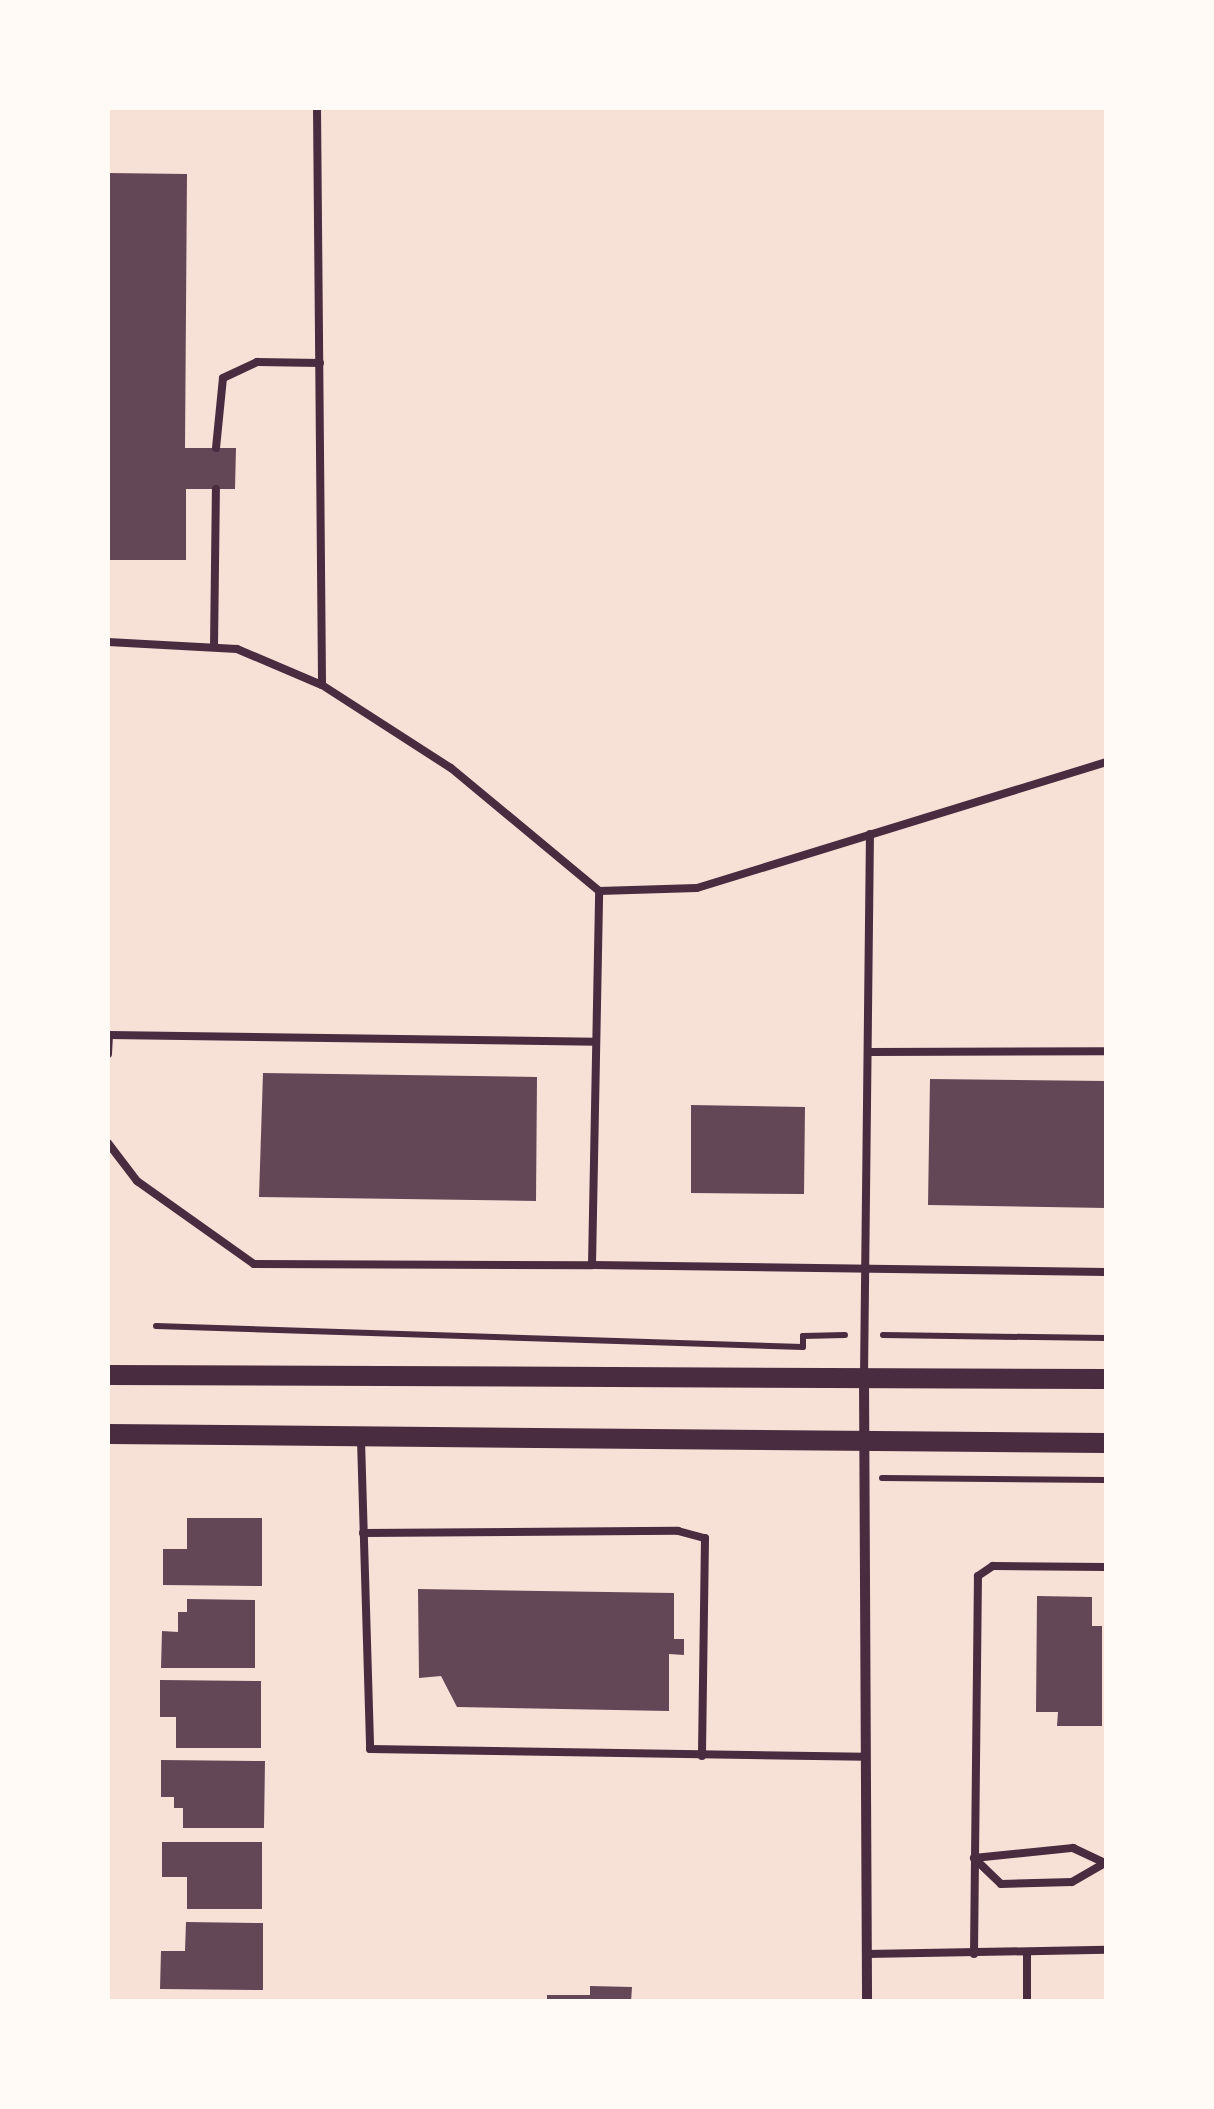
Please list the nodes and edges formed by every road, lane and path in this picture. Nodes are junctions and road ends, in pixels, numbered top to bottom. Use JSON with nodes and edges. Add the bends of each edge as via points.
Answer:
{"nodes":[{"id":1,"x":318,"y":108,"type":"edge"},
{"id":2,"x":320,"y":363,"type":"junction"},
{"id":3,"x":216,"y":448,"type":"dead end"},
{"id":4,"x":216,"y":490,"type":"dead end"},
{"id":5,"x":108,"y":642,"type":"edge"},
{"id":6,"x":214,"y":646,"type":"junction"},
{"id":7,"x":322,"y":685,"type":"junction"},
{"id":8,"x":1106,"y":762,"type":"edge"},
{"id":9,"x":870,"y":834,"type":"junction"},
{"id":10,"x":599,"y":890,"type":"junction"},
{"id":11,"x":596,"y":1042,"type":"junction"},
{"id":12,"x":1106,"y":1051,"type":"edge"},
{"id":13,"x":868,"y":1052,"type":"junction"},
{"id":14,"x":108,"y":1054,"type":"edge"},
{"id":15,"x":108,"y":1143,"type":"edge"},
{"id":16,"x":592,"y":1265,"type":"junction"},
{"id":17,"x":865,"y":1270,"type":"junction"},
{"id":18,"x":1106,"y":1272,"type":"edge"},
{"id":19,"x":156,"y":1326,"type":"dead end"},
{"id":20,"x":864,"y":1335,"type":"junction"},
{"id":21,"x":1106,"y":1338,"type":"edge"},
{"id":22,"x":108,"y":1374,"type":"edge"},
{"id":23,"x":864,"y":1377,"type":"junction"},
{"id":24,"x":1106,"y":1378,"type":"edge"},
{"id":25,"x":108,"y":1434,"type":"edge"},
{"id":26,"x":361,"y":1436,"type":"junction"},
{"id":27,"x":866,"y":1440,"type":"junction"},
{"id":28,"x":1106,"y":1443,"type":"edge"},
{"id":29,"x":866,"y":1478,"type":"junction"},
{"id":30,"x":1106,"y":1480,"type":"edge"},
{"id":31,"x":363,"y":1533,"type":"junction"},
{"id":32,"x":1106,"y":1567,"type":"edge"},
{"id":33,"x":702,"y":1756,"type":"junction"},
{"id":34,"x":864,"y":1757,"type":"junction"},
{"id":35,"x":1106,"y":1848,"type":"edge"},
{"id":36,"x":974,"y":1858,"type":"junction"},
{"id":37,"x":1106,"y":1862,"type":"edge"},
{"id":38,"x":1106,"y":1950,"type":"edge"},
{"id":39,"x":1027,"y":1953,"type":"junction"},
{"id":40,"x":867,"y":1954,"type":"junction"},
{"id":41,"x":974,"y":1954,"type":"junction"},
{"id":42,"x":867,"y":2002,"type":"edge"},
{"id":43,"x":1027,"y":2002,"type":"edge"}],
"edges":[{"from":1,"to":2,"type":"lane"},
{"from":2,"to":3,"type":"lane","via":[[257,362],[223,378]]},
{"from":2,"to":7,"type":"lane"},
{"from":4,"to":6,"type":"lane"},
{"from":5,"to":6,"type":"lane"},
{"from":6,"to":7,"type":"lane"},
{"from":7,"to":10,"type":"lane","via":[[451,768]]},
{"from":8,"to":9,"type":"lane"},
{"from":9,"to":10,"type":"lane","via":[[696,888]]},
{"from":9,"to":13,"type":"lane"},
{"from":10,"to":11,"type":"lane"},
{"from":11,"to":14,"type":"lane","via":[[109,1036]]},
{"from":11,"to":16,"type":"lane"},
{"from":12,"to":13,"type":"lane"},
{"from":13,"to":17,"type":"lane"},
{"from":15,"to":16,"type":"lane","via":[[138,1181],[254,1264]]},
{"from":16,"to":17,"type":"lane"},
{"from":17,"to":18,"type":"lane"},
{"from":17,"to":20,"type":"lane"},
{"from":19,"to":20,"type":"path","via":[[802,1346],[804,1336]]},
{"from":20,"to":21,"type":"path"},
{"from":20,"to":23,"type":"lane"},
{"from":22,"to":23,"type":"main road"},
{"from":23,"to":24,"type":"main road"},
{"from":23,"to":27,"type":"street"},
{"from":25,"to":26,"type":"main road"},
{"from":26,"to":27,"type":"main road"},
{"from":26,"to":31,"type":"lane"},
{"from":27,"to":28,"type":"main road"},
{"from":27,"to":29,"type":"street"},
{"from":29,"to":30,"type":"path"},
{"from":29,"to":34,"type":"street"},
{"from":31,"to":33,"type":"lane","via":[[370,1750]]},
{"from":31,"to":33,"type":"lane","via":[[678,1530],[706,1538]]},
{"from":32,"to":36,"type":"lane","via":[[993,1566],[978,1576]]},
{"from":33,"to":34,"type":"lane"},
{"from":34,"to":40,"type":"street"},
{"from":35,"to":37,"type":"lane"},
{"from":36,"to":37,"type":"lane","via":[[1073,1848]]},
{"from":36,"to":37,"type":"lane","via":[[1000,1884],[1072,1882]]},
{"from":36,"to":41,"type":"lane"},
{"from":38,"to":39,"type":"lane"},
{"from":39,"to":41,"type":"lane"},
{"from":39,"to":43,"type":"lane"},
{"from":40,"to":41,"type":"lane"},
{"from":40,"to":42,"type":"street"}]}
